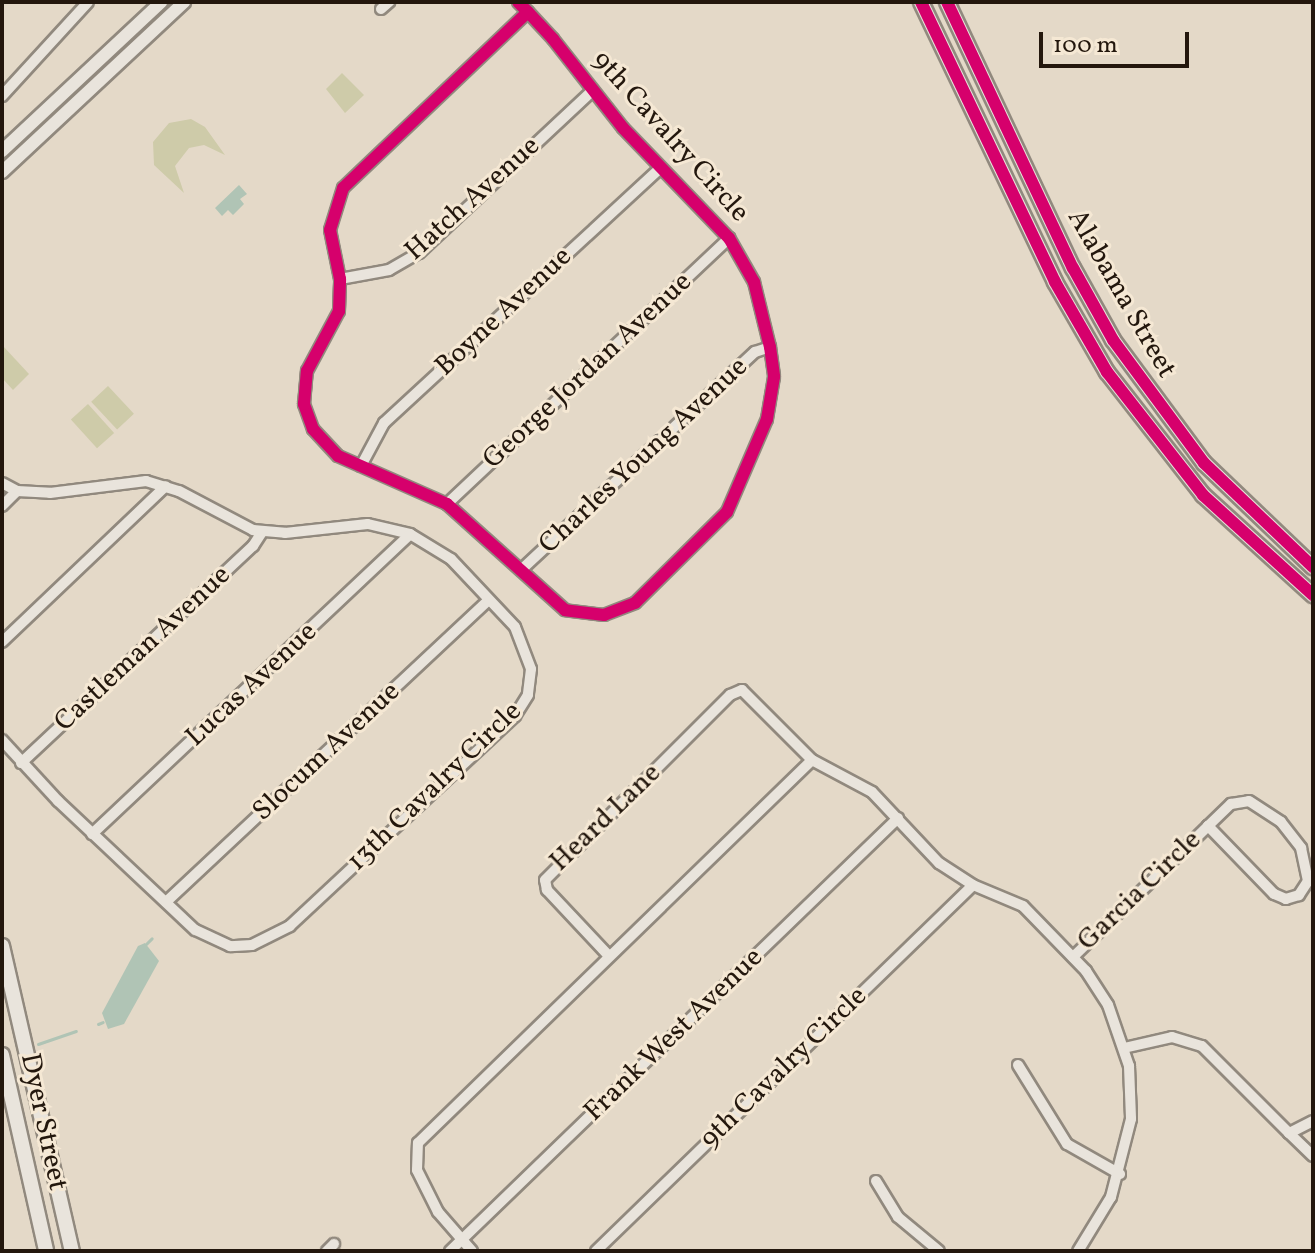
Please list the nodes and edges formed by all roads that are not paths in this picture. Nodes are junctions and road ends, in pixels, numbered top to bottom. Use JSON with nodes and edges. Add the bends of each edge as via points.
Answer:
{"nodes":[{"id":1,"x":88,"y":2,"type":"edge"},
{"id":2,"x":161,"y":2,"type":"edge"},
{"id":3,"x":184,"y":2,"type":"edge"},
{"id":4,"x":518,"y":2,"type":"edge"},
{"id":5,"x":921,"y":2,"type":"edge"},
{"id":6,"x":947,"y":2,"type":"edge"},
{"id":7,"x":528,"y":12,"type":"junction"},
{"id":8,"x":591,"y":92,"type":"junction"},
{"id":9,"x":2,"y":96,"type":"edge"},
{"id":10,"x":2,"y":151,"type":"edge"},
{"id":11,"x":660,"y":168,"type":"junction"},
{"id":12,"x":2,"y":172,"type":"edge"},
{"id":13,"x":729,"y":238,"type":"junction"},
{"id":14,"x":340,"y":279,"type":"junction"},
{"id":15,"x":770,"y":347,"type":"junction"},
{"id":16,"x":361,"y":466,"type":"junction"},
{"id":17,"x":2,"y":483,"type":"edge"},
{"id":18,"x":166,"y":486,"type":"junction"},
{"id":19,"x":17,"y":491,"type":"junction"},
{"id":20,"x":447,"y":504,"type":"junction"},
{"id":21,"x":2,"y":506,"type":"edge"},
{"id":22,"x":262,"y":532,"type":"junction"},
{"id":23,"x":410,"y":534,"type":"junction"},
{"id":24,"x":1313,"y":567,"type":"edge"},
{"id":25,"x":521,"y":570,"type":"junction"},
{"id":26,"x":1313,"y":595,"type":"edge"},
{"id":27,"x":488,"y":601,"type":"junction"},
{"id":28,"x":2,"y":642,"type":"edge"},
{"id":29,"x":2,"y":740,"type":"edge"},
{"id":30,"x":812,"y":760,"type":"junction"},
{"id":31,"x":21,"y":763,"type":"junction"},
{"id":32,"x":898,"y":818,"type":"junction"},
{"id":33,"x":1208,"y":826,"type":"junction"},
{"id":34,"x":92,"y":834,"type":"junction"},
{"id":35,"x":973,"y":885,"type":"junction"},
{"id":36,"x":166,"y":902,"type":"junction"},
{"id":37,"x":2,"y":946,"type":"edge"},
{"id":38,"x":609,"y":956,"type":"junction"},
{"id":39,"x":1073,"y":957,"type":"junction"},
{"id":40,"x":1124,"y":1048,"type":"junction"},
{"id":41,"x":2,"y":1055,"type":"edge"},
{"id":42,"x":1018,"y":1065,"type":"dead end"},
{"id":43,"x":1313,"y":1121,"type":"edge"},
{"id":44,"x":1289,"y":1133,"type":"junction"},
{"id":45,"x":1313,"y":1156,"type":"edge"},
{"id":46,"x":1120,"y":1174,"type":"junction"},
{"id":47,"x":876,"y":1181,"type":"dead end"},
{"id":48,"x":64,"y":1215,"type":"junction"},
{"id":49,"x":39,"y":1222,"type":"junction"},
{"id":50,"x":460,"y":1241,"type":"junction"},
{"id":51,"x":46,"y":1251,"type":"edge"},
{"id":52,"x":72,"y":1251,"type":"edge"},
{"id":53,"x":450,"y":1251,"type":"edge"},
{"id":54,"x":472,"y":1251,"type":"edge"},
{"id":55,"x":596,"y":1251,"type":"edge"},
{"id":56,"x":939,"y":1251,"type":"edge"},
{"id":57,"x":1078,"y":1251,"type":"edge"}],
"edges":[{"from":1,"to":9,"type":"street"},
{"from":2,"to":10,"type":"street"},
{"from":3,"to":12,"type":"street"},
{"from":4,"to":7,"type":"street","name":"9th Cavalry Circle"},
{"from":5,"to":26,"type":"main road","name":"Alabama Street","via":[[1055,282],[1107,372],[1203,495]]},
{"from":6,"to":24,"type":"main road","name":"Alabama Street","via":[[1073,268],[1120,350],[1204,463]]},
{"from":7,"to":8,"type":"street","name":"9th Cavalry Circle"},
{"from":7,"to":14,"type":"street","name":"9th Cavalry Circle","via":[[343,188],[330,230]]},
{"from":8,"to":11,"type":"street","name":"9th Cavalry Circle"},
{"from":8,"to":14,"type":"street","name":"Hatch Avenue","via":[[419,253],[389,270]]},
{"from":11,"to":13,"type":"street","name":"9th Cavalry Circle"},
{"from":11,"to":16,"type":"street","name":"Boyne Avenue","via":[[384,423]]},
{"from":13,"to":15,"type":"street","name":"9th Cavalry Circle","via":[[754,282]]},
{"from":13,"to":20,"type":"street","name":"George Jordan Avenue"},
{"from":14,"to":16,"type":"street","name":"9th Cavalry Circle","via":[[339,311],[307,371],[304,404],[320,439],[338,456]]},
{"from":15,"to":25,"type":"street","name":"Charles Young Avenue","via":[[755,352]]},
{"from":15,"to":25,"type":"street","name":"9th Cavalry Circle","via":[[774,377],[767,419],[746,477],[709,533],[635,603],[604,615],[565,610]]},
{"from":16,"to":20,"type":"street","name":"9th Cavalry Circle"},
{"from":17,"to":19,"type":"street","name":"13th Cavalry Circle"},
{"from":18,"to":19,"type":"street","name":"13th Cavalry Circle","via":[[121,480],[50,493]]},
{"from":18,"to":22,"type":"street","name":"13th Cavalry Circle"},
{"from":18,"to":28,"type":"street"},
{"from":19,"to":21,"type":"street"},
{"from":20,"to":25,"type":"street","name":"9th Cavalry Circle"},
{"from":22,"to":23,"type":"street","name":"13th Cavalry Circle","via":[[368,524]]},
{"from":22,"to":31,"type":"street","name":"Castleman Avenue"},
{"from":23,"to":27,"type":"street","name":"13th Cavalry Circle","via":[[451,559]]},
{"from":23,"to":34,"type":"street","name":"Lucas Avenue"},
{"from":27,"to":36,"type":"street","name":"Slocum Avenue"},
{"from":27,"to":36,"type":"street","name":"13th Cavalry Circle","via":[[522,638],[530,683],[515,716],[273,938],[252,945],[221,943],[195,930]]},
{"from":29,"to":31,"type":"street","name":"13th Cavalry Circle"},
{"from":30,"to":32,"type":"street","via":[[872,792]]},
{"from":30,"to":38,"type":"street"},
{"from":30,"to":38,"type":"street","name":"Heard Lane","via":[[742,690],[730,695],[547,874],[547,890]]},
{"from":31,"to":34,"type":"street","name":"13th Cavalry Circle"},
{"from":32,"to":35,"type":"street","via":[[923,849]]},
{"from":32,"to":50,"type":"street","name":"Frank West Avenue"},
{"from":33,"to":33,"type":"street","name":"Garcia Circle","via":[[1231,804],[1255,803],[1292,834],[1305,861],[1307,886],[1292,898],[1278,896]]},
{"from":33,"to":39,"type":"street","name":"Garcia Circle"},
{"from":34,"to":36,"type":"street","name":"13th Cavalry Circle"},
{"from":35,"to":39,"type":"street","via":[[1023,906]]},
{"from":35,"to":55,"type":"street","name":"9th Cavalry Circle"},
{"from":37,"to":48,"type":"main road","name":"Dyer Street"},
{"from":38,"to":50,"type":"street","via":[[418,1143],[415,1159],[421,1177]]},
{"from":39,"to":40,"type":"street","via":[[1108,1005]]},
{"from":40,"to":44,"type":"street","via":[[1172,1037],[1202,1046]]},
{"from":40,"to":46,"type":"street","via":[[1132,1109]]},
{"from":41,"to":49,"type":"main road","name":"Dyer Street"},
{"from":42,"to":46,"type":"street","via":[[1067,1144]]},
{"from":43,"to":44,"type":"street"},
{"from":44,"to":45,"type":"street"},
{"from":46,"to":57,"type":"street"},
{"from":47,"to":56,"type":"street","via":[[898,1217]]},
{"from":48,"to":49,"type":"main road"},
{"from":48,"to":52,"type":"main road","name":"Dyer Street"},
{"from":49,"to":51,"type":"main road","name":"Dyer Street"},
{"from":50,"to":53,"type":"street","name":"Frank West Avenue"},
{"from":50,"to":54,"type":"street"}]}
